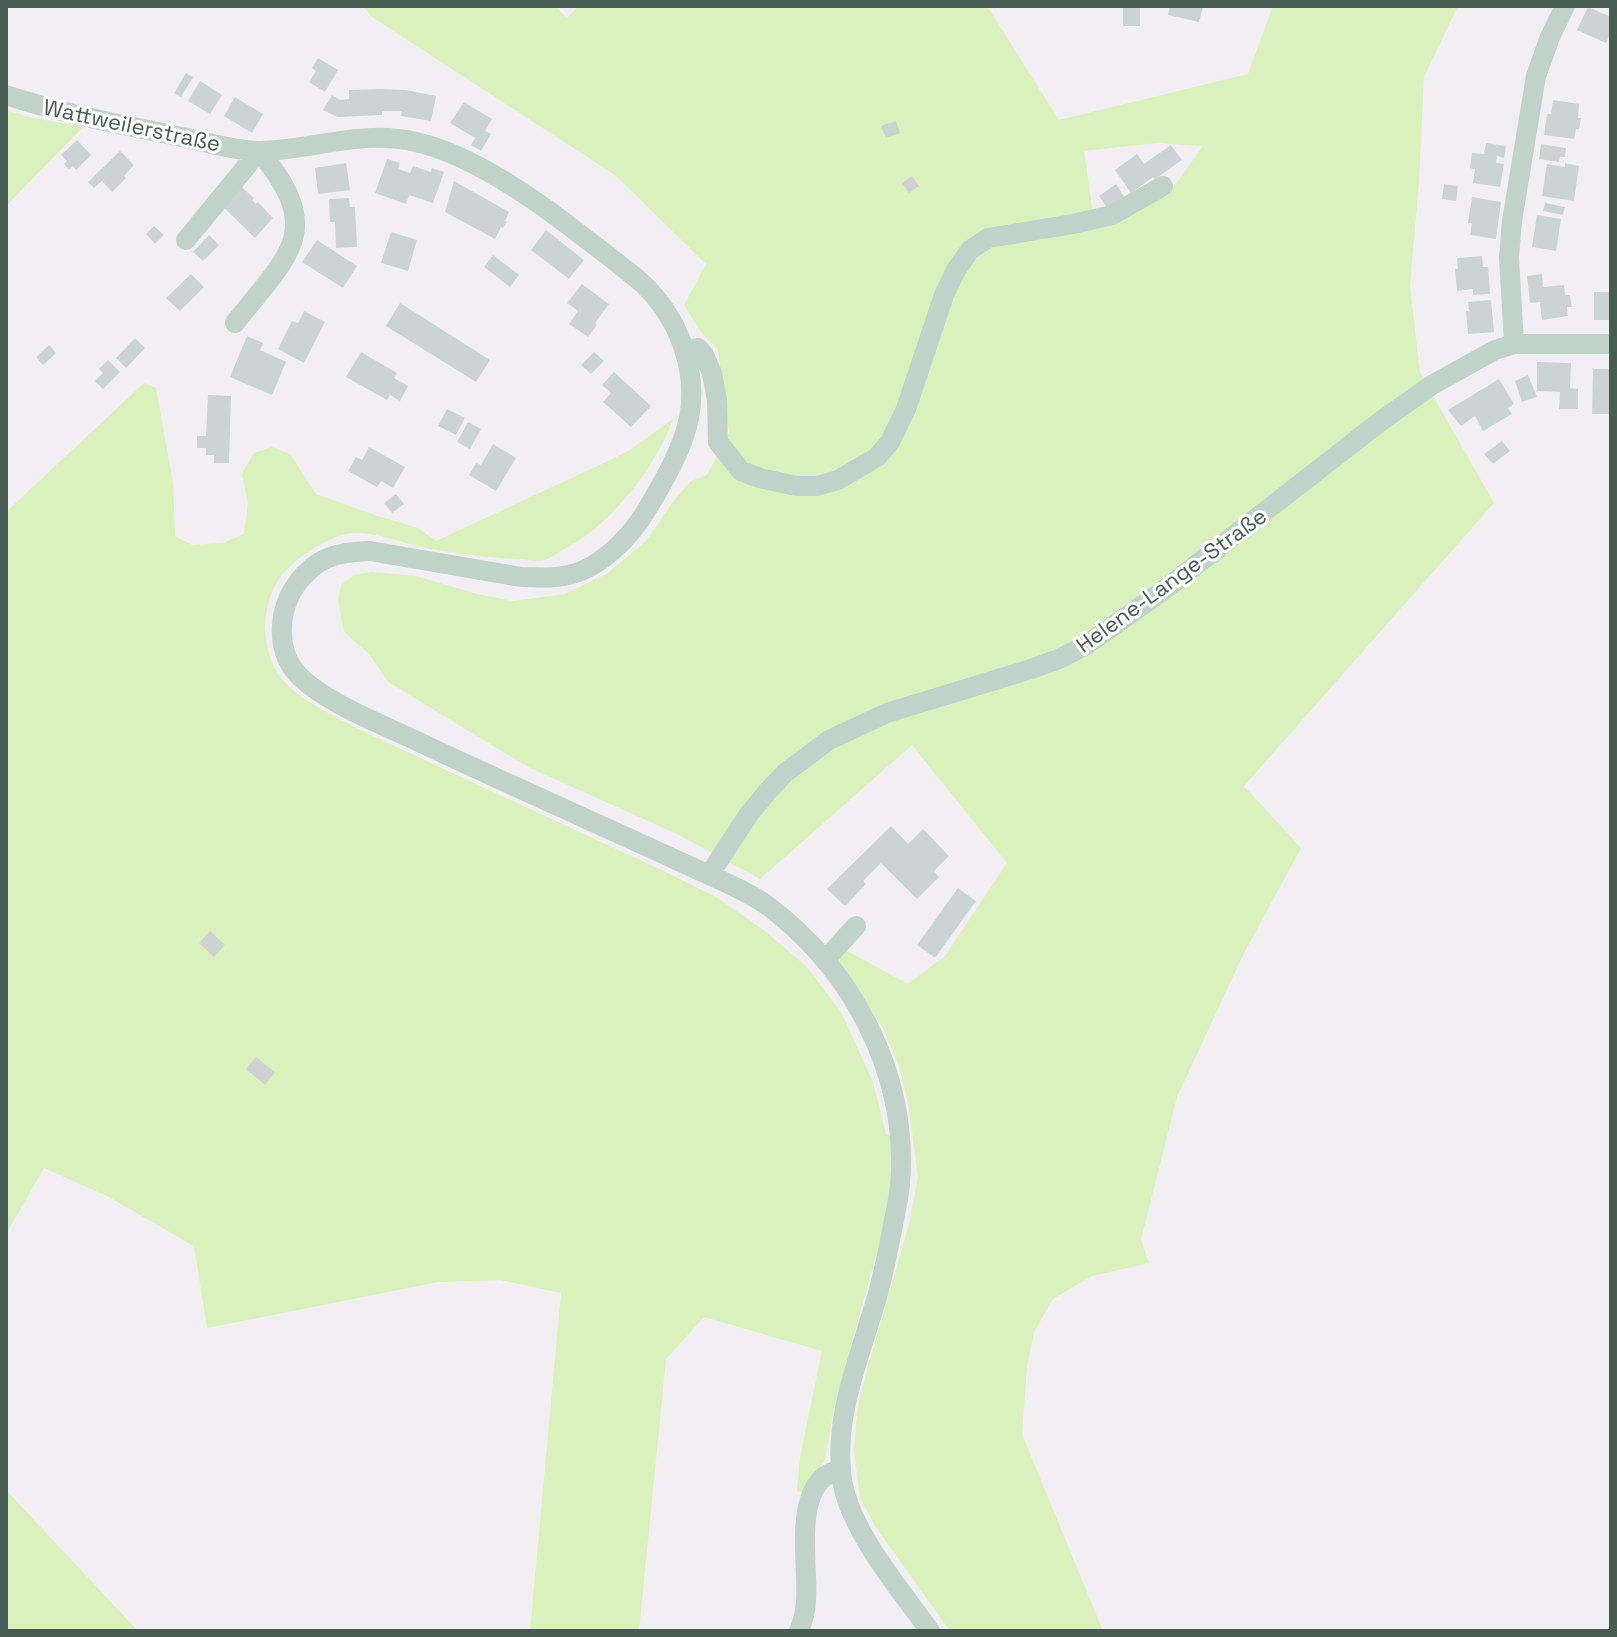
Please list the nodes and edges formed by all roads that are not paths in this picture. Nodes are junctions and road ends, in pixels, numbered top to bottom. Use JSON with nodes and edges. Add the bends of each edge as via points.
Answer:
{"nodes":[{"id":1,"x":1565,"y":6,"type":"edge"},
{"id":2,"x":6,"y":95,"type":"edge"},
{"id":3,"x":259,"y":151,"type":"junction"},
{"id":4,"x":1163,"y":186,"type":"dead end"},
{"id":5,"x":186,"y":240,"type":"dead end"},
{"id":6,"x":235,"y":323,"type":"dead end"},
{"id":7,"x":1514,"y":344,"type":"junction"},
{"id":8,"x":1611,"y":344,"type":"edge"},
{"id":9,"x":685,"y":351,"type":"junction"},
{"id":10,"x":709,"y":875,"type":"junction"},
{"id":11,"x":856,"y":926,"type":"dead end"},
{"id":12,"x":825,"y":960,"type":"junction"},
{"id":13,"x":841,"y":1469,"type":"junction"},
{"id":14,"x":799,"y":1631,"type":"edge"},
{"id":15,"x":930,"y":1631,"type":"edge"}],
"edges":[{"from":1,"to":7,"type":"street","via":[[1536,76],[1512,221]]},
{"from":2,"to":3,"type":"street","name":"Wattweilerstraße"},
{"from":3,"to":5,"type":"street"},
{"from":3,"to":6,"type":"street","via":[[287,190],[297,227],[286,257]]},
{"from":3,"to":9,"type":"street","name":"Wattweilerstraße","via":[[389,137],[464,160],[546,208],[647,287],[670,316]]},
{"from":4,"to":9,"type":"street","via":[[1112,215],[988,238],[970,250],[944,295],[890,442],[877,457],[838,480],[796,486],[741,471],[718,442],[717,400],[704,355],[698,348]]},
{"from":7,"to":8,"type":"street","name":"Helene-Lange-Straße"},
{"from":7,"to":10,"type":"street","name":"Helene-Lange-Straße","via":[[1432,385],[1086,645],[1031,669],[887,713],[829,740],[768,791]]},
{"from":9,"to":10,"type":"street","name":"Wattweilerstraße","via":[[692,398],[682,442],[645,514],[586,569],[565,576],[521,577],[351,552],[325,559],[305,573],[285,605],[282,624],[293,669],[334,700]]},
{"from":10,"to":12,"type":"street","via":[[766,905]]},
{"from":11,"to":12,"type":"street"},
{"from":12,"to":13,"type":"street","via":[[879,1047],[900,1137],[900,1185],[878,1294],[841,1421]]},
{"from":13,"to":14,"type":"street","via":[[823,1477],[809,1502],[806,1600]]},
{"from":13,"to":15,"type":"street","via":[[856,1522]]}]}
